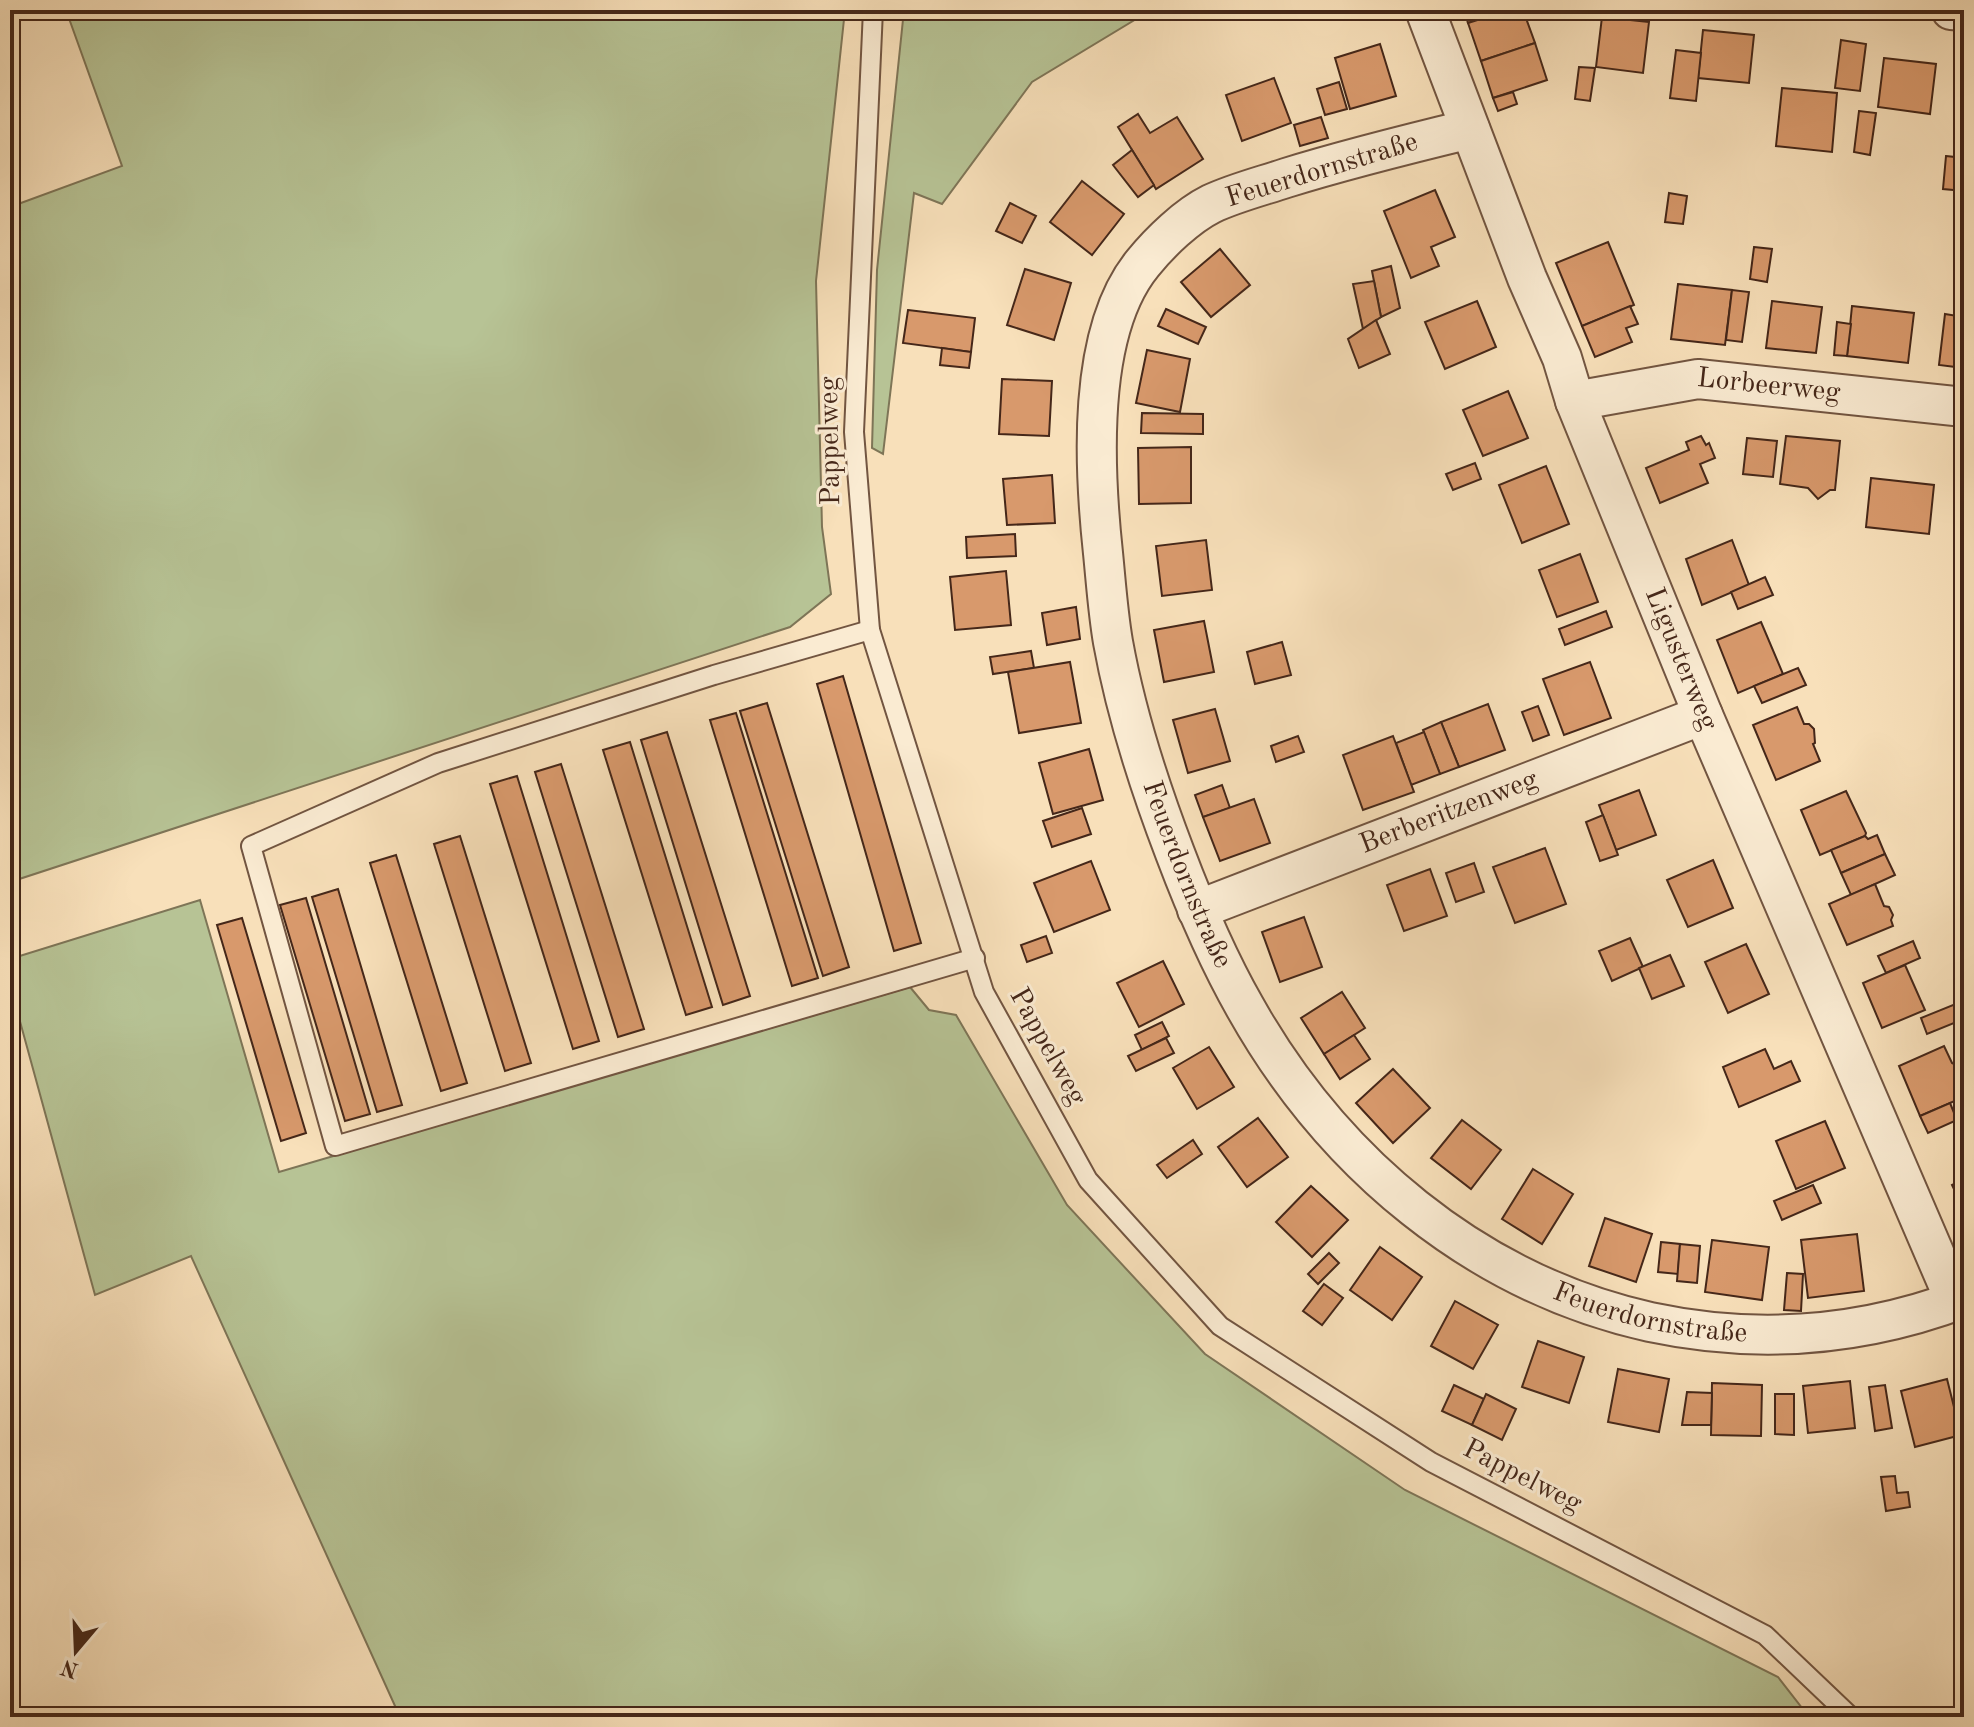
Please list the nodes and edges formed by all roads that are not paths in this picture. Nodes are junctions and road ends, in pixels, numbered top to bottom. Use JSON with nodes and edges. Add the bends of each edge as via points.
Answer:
{"nodes":[{"id":1,"x":873,"y":10,"type":"edge"},
{"id":2,"x":1425,"y":10,"type":"edge"},
{"id":3,"x":1951,"y":10,"type":"edge"},
{"id":4,"x":1964,"y":11,"type":"edge"},
{"id":5,"x":1470,"y":129,"type":"junction"},
{"id":6,"x":1575,"y":401,"type":"junction"},
{"id":7,"x":1964,"y":407,"type":"edge"},
{"id":8,"x":870,"y":630,"type":"junction"},
{"id":9,"x":1703,"y":715,"type":"junction"},
{"id":10,"x":1197,"y":910,"type":"junction"},
{"id":11,"x":975,"y":958,"type":"junction"},
{"id":12,"x":1960,"y":1299,"type":"edge"},
{"id":13,"x":1851,"y":1717,"type":"edge"}],
"edges":[{"from":1,"to":8,"type":"lane","name":"Pappelweg","via":[[854,432]]},
{"from":2,"to":5,"type":"street","name":"Ligusterweg"},
{"from":3,"to":4,"type":"street"},
{"from":5,"to":6,"type":"street","name":"Ligusterweg"},
{"from":5,"to":10,"type":"street","name":"Feuerdornstraße","via":[[1351,157],[1208,205],[1142,264],[1111,330],[1101,375],[1097,466],[1114,645],[1153,798]]},
{"from":6,"to":7,"type":"street","name":"Lorbeerweg","via":[[1698,379]]},
{"from":6,"to":9,"type":"street","name":"Ligusterweg"},
{"from":8,"to":11,"type":"lane","name":"Pappelweg"},
{"from":8,"to":11,"type":"lane","via":[[450,758],[251,846],[335,1146]]},
{"from":9,"to":10,"type":"street","name":"Berberitzenweg"},
{"from":9,"to":12,"type":"street","name":"Ligusterweg"},
{"from":10,"to":12,"type":"street","name":"Feuerdornstraße","via":[[1236,991],[1302,1094],[1372,1172],[1433,1224],[1528,1281],[1625,1316],[1708,1332],[1752,1334],[1872,1326]]},
{"from":11,"to":13,"type":"lane","name":"Pappelweg","via":[[984,992],[1088,1180],[1220,1326],[1431,1462],[1765,1635]]}]}
